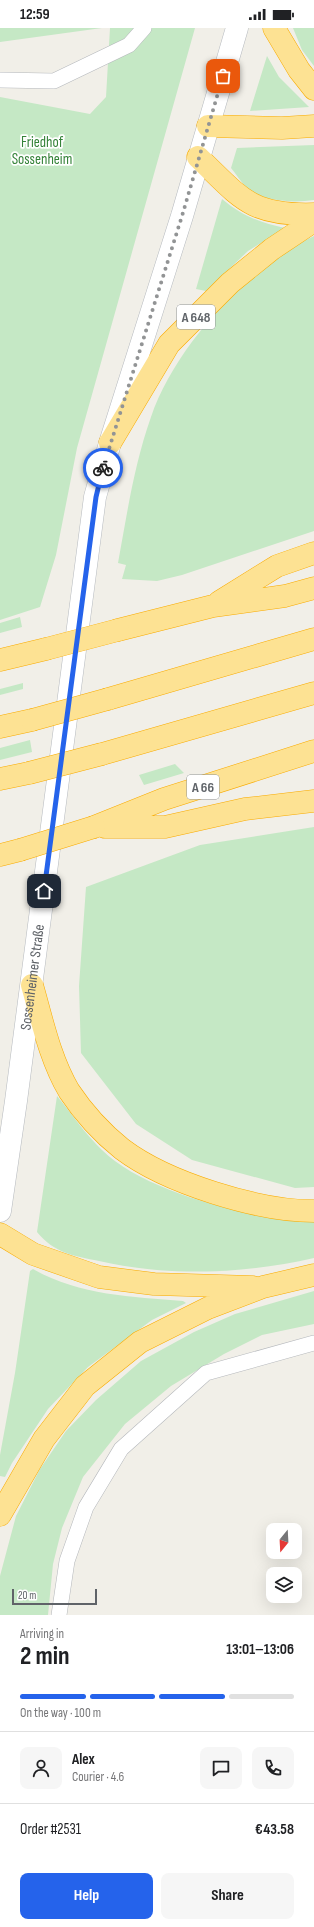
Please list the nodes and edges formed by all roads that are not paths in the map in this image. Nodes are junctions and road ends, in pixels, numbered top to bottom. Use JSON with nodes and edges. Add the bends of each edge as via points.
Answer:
{"nodes":[{"id":1,"x":144,"y":28,"type":"edge"},
{"id":2,"x":237,"y":28,"type":"edge"},
{"id":3,"x":274,"y":28,"type":"edge"},
{"id":4,"x":0,"y":80,"type":"edge"},
{"id":5,"x":314,"y":88,"type":"edge"},
{"id":6,"x":208,"y":126,"type":"junction"},
{"id":7,"x":314,"y":126,"type":"edge"},
{"id":8,"x":198,"y":157,"type":"junction"},
{"id":9,"x":314,"y":214,"type":"edge"},
{"id":10,"x":314,"y":222,"type":"edge"},
{"id":11,"x":110,"y":443,"type":"junction"},
{"id":12,"x":314,"y":554,"type":"edge"},
{"id":13,"x":314,"y":588,"type":"edge"},
{"id":14,"x":213,"y":606,"type":"junction"},
{"id":15,"x":314,"y":639,"type":"edge"},
{"id":16,"x":0,"y":660,"type":"edge"},
{"id":17,"x":314,"y":693,"type":"edge"},
{"id":18,"x":0,"y":727,"type":"edge"},
{"id":19,"x":314,"y":751,"type":"edge"},
{"id":20,"x":0,"y":780,"type":"edge"},
{"id":21,"x":314,"y":801,"type":"edge"},
{"id":22,"x":94,"y":827,"type":"junction"},
{"id":23,"x":10,"y":853,"type":"edge"},
{"id":24,"x":32,"y":985,"type":"junction"},
{"id":25,"x":0,"y":1211,"type":"edge"},
{"id":26,"x":314,"y":1211,"type":"edge"},
{"id":27,"x":0,"y":1234,"type":"edge"},
{"id":28,"x":314,"y":1275,"type":"edge"},
{"id":29,"x":263,"y":1287,"type":"junction"},
{"id":30,"x":314,"y":1343,"type":"edge"},
{"id":31,"x":0,"y":1515,"type":"edge"},
{"id":32,"x":59,"y":1615,"type":"edge"}],
"edges":[{"from":1,"to":4,"type":"lane","via":[[129,46],[54,81]]},
{"from":2,"to":6,"type":"main road","name":"Sossenheimer Straße"},
{"from":3,"to":5,"type":"highway","via":[[299,70]]},
{"from":6,"to":7,"type":"highway"},
{"from":6,"to":8,"type":"main road","name":"Sossenheimer Straße"},
{"from":8,"to":9,"type":"highway","via":[[236,194],[252,205],[274,213]]},
{"from":8,"to":11,"type":"main road","name":"Sossenheimer Straße","via":[[182,216]]},
{"from":10,"to":11,"type":"highway","number":"A 648","via":[[272,249],[230,283],[170,344]]},
{"from":11,"to":24,"type":"main road","name":"Sossenheimer Straße","via":[[96,497]]},
{"from":12,"to":14,"type":"highway","via":[[277,566]]},
{"from":13,"to":14,"type":"highway","via":[[285,596]]},
{"from":14,"to":16,"type":"highway","bridge":true},
{"from":15,"to":18,"type":"highway","bridge":true,"via":[[108,699]]},
{"from":17,"to":20,"type":"highway","bridge":true,"via":[[102,754]]},
{"from":19,"to":22,"type":"highway","number":"A 66","via":[[164,799]]},
{"from":21,"to":22,"type":"highway","via":[[245,809],[165,827]]},
{"from":22,"to":23,"type":"highway","number":"A 66","bridge":true},
{"from":24,"to":25,"type":"main road","name":"Sossenheimer Straße"},
{"from":24,"to":26,"type":"highway","via":[[53,1055],[69,1090],[86,1115],[122,1149],[198,1187],[247,1202],[293,1211]]},
{"from":27,"to":29,"type":"highway","via":[[33,1254],[99,1277],[154,1284]]},
{"from":28,"to":29,"type":"highway"},
{"from":29,"to":31,"type":"highway","via":[[208,1308],[140,1342],[85,1386],[44,1439]]},
{"from":30,"to":32,"type":"lane","via":[[206,1373],[121,1449],[86,1507],[67,1561]]}]}
